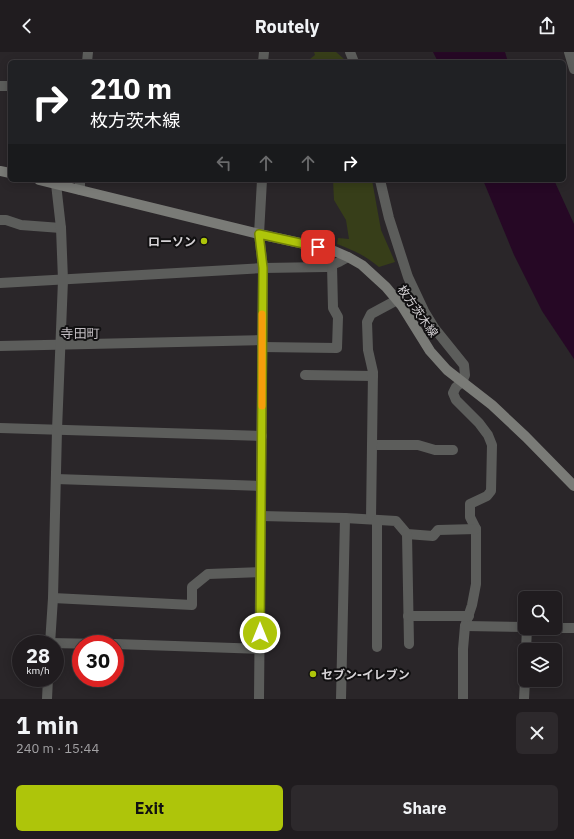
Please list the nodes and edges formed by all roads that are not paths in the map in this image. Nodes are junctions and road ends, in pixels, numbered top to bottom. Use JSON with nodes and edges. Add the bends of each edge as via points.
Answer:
{"nodes":[{"id":1,"x":569,"y":52,"type":"edge"},
{"id":2,"x":574,"y":69,"type":"edge"},
{"id":3,"x":48,"y":182,"type":"edge"},
{"id":4,"x":262,"y":182,"type":"edge"},
{"id":5,"x":380,"y":182,"type":"edge"},
{"id":6,"x":56,"y":184,"type":"junction"},
{"id":7,"x":80,"y":185,"type":"edge"},
{"id":8,"x":0,"y":220,"type":"edge"},
{"id":9,"x":61,"y":228,"type":"junction"},
{"id":10,"x":259,"y":234,"type":"junction"},
{"id":11,"x":348,"y":257,"type":"junction"},
{"id":12,"x":332,"y":265,"type":"junction"},
{"id":13,"x":263,"y":268,"type":"junction"},
{"id":14,"x":63,"y":280,"type":"junction"},
{"id":15,"x":0,"y":282,"type":"edge"},
{"id":16,"x":397,"y":300,"type":"junction"},
{"id":17,"x":262,"y":343,"type":"junction"},
{"id":18,"x":60,"y":344,"type":"junction"},
{"id":19,"x":0,"y":346,"type":"edge"},
{"id":20,"x":305,"y":375,"type":"dead end"},
{"id":21,"x":373,"y":376,"type":"junction"},
{"id":22,"x":462,"y":382,"type":"junction"},
{"id":23,"x":0,"y":428,"type":"edge"},
{"id":24,"x":57,"y":430,"type":"junction"},
{"id":25,"x":262,"y":436,"type":"junction"},
{"id":26,"x":372,"y":445,"type":"junction"},
{"id":27,"x":453,"y":450,"type":"dead end"},
{"id":28,"x":56,"y":479,"type":"junction"},
{"id":29,"x":261,"y":486,"type":"junction"},
{"id":30,"x":574,"y":486,"type":"edge"},
{"id":31,"x":261,"y":516,"type":"junction"},
{"id":32,"x":345,"y":518,"type":"junction"},
{"id":33,"x":374,"y":520,"type":"junction"},
{"id":34,"x":476,"y":529,"type":"junction"},
{"id":35,"x":407,"y":534,"type":"junction"},
{"id":36,"x":260,"y":572,"type":"junction"},
{"id":37,"x":53,"y":598,"type":"junction"},
{"id":38,"x":408,"y":616,"type":"junction"},
{"id":39,"x":469,"y":616,"type":"junction"},
{"id":40,"x":465,"y":626,"type":"junction"},
{"id":41,"x":518,"y":628,"type":"edge"},
{"id":42,"x":562,"y":628,"type":"edge"},
{"id":43,"x":574,"y":628,"type":"edge"},
{"id":44,"x":51,"y":635,"type":"edge"},
{"id":45,"x":124,"y":644,"type":"edge"},
{"id":46,"x":409,"y":644,"type":"dead end"},
{"id":47,"x":377,"y":647,"type":"dead end"},
{"id":48,"x":260,"y":648,"type":"junction"},
{"id":49,"x":48,"y":687,"type":"edge"},
{"id":50,"x":525,"y":687,"type":"edge"},
{"id":51,"x":47,"y":699,"type":"edge"},
{"id":52,"x":259,"y":699,"type":"edge"},
{"id":53,"x":341,"y":699,"type":"edge"},
{"id":54,"x":463,"y":699,"type":"edge"},
{"id":55,"x":524,"y":699,"type":"edge"}],
"edges":[{"from":1,"to":2,"type":"street"},
{"from":3,"to":6,"type":"main road","name":"枚方茨木線"},
{"from":4,"to":10,"type":"street"},
{"from":5,"to":22,"type":"street","via":[[408,277],[435,329],[464,365],[465,375]]},
{"from":6,"to":7,"type":"main road","name":"枚方茨木線"},
{"from":6,"to":9,"type":"street"},
{"from":7,"to":10,"type":"main road","name":"枚方茨木線"},
{"from":8,"to":9,"type":"street","via":[[21,225]]},
{"from":9,"to":14,"type":"street"},
{"from":10,"to":11,"type":"main road","name":"枚方茨木線","via":[[332,250]]},
{"from":10,"to":13,"type":"street"},
{"from":11,"to":12,"type":"street"},
{"from":11,"to":16,"type":"main road","name":"枚方茨木線","via":[[362,265]]},
{"from":12,"to":13,"type":"street"},
{"from":12,"to":17,"type":"street","via":[[333,308],[338,317],[337,348]]},
{"from":13,"to":14,"type":"street"},
{"from":13,"to":17,"type":"street"},
{"from":14,"to":15,"type":"street"},
{"from":14,"to":18,"type":"street"},
{"from":16,"to":21,"type":"street","via":[[371,314],[366,322]]},
{"from":16,"to":22,"type":"main road","name":"枚方茨木線","via":[[430,351]]},
{"from":17,"to":18,"type":"street"},
{"from":17,"to":25,"type":"street"},
{"from":18,"to":19,"type":"street"},
{"from":18,"to":24,"type":"street"},
{"from":20,"to":21,"type":"street"},
{"from":21,"to":26,"type":"street"},
{"from":22,"to":30,"type":"main road","name":"枚方茨木線","via":[[492,405]]},
{"from":22,"to":34,"type":"street","via":[[453,393],[456,400],[479,423],[492,445],[491,491],[487,496],[470,504],[470,517]]},
{"from":23,"to":24,"type":"street"},
{"from":24,"to":25,"type":"street"},
{"from":24,"to":28,"type":"street"},
{"from":25,"to":29,"type":"street"},
{"from":26,"to":27,"type":"street","via":[[418,445],[435,450]]},
{"from":26,"to":33,"type":"street"},
{"from":28,"to":29,"type":"street"},
{"from":28,"to":37,"type":"street"},
{"from":29,"to":31,"type":"street"},
{"from":31,"to":32,"type":"street"},
{"from":31,"to":36,"type":"street"},
{"from":32,"to":33,"type":"street"},
{"from":32,"to":53,"type":"street"},
{"from":33,"to":35,"type":"street","via":[[396,521]]},
{"from":33,"to":47,"type":"street"},
{"from":34,"to":35,"type":"street","via":[[438,530],[433,536]]},
{"from":34,"to":39,"type":"street","via":[[476,584]]},
{"from":35,"to":38,"type":"street"},
{"from":36,"to":37,"type":"street","via":[[208,574],[192,587],[192,605]]},
{"from":36,"to":48,"type":"street"},
{"from":37,"to":44,"type":"street"},
{"from":38,"to":39,"type":"street"},
{"from":38,"to":46,"type":"street"},
{"from":39,"to":40,"type":"street"},
{"from":40,"to":41,"type":"street"},
{"from":40,"to":54,"type":"street"},
{"from":42,"to":43,"type":"street"},
{"from":45,"to":48,"type":"street"},
{"from":48,"to":52,"type":"street"},
{"from":49,"to":51,"type":"street"},
{"from":50,"to":55,"type":"street"}]}
